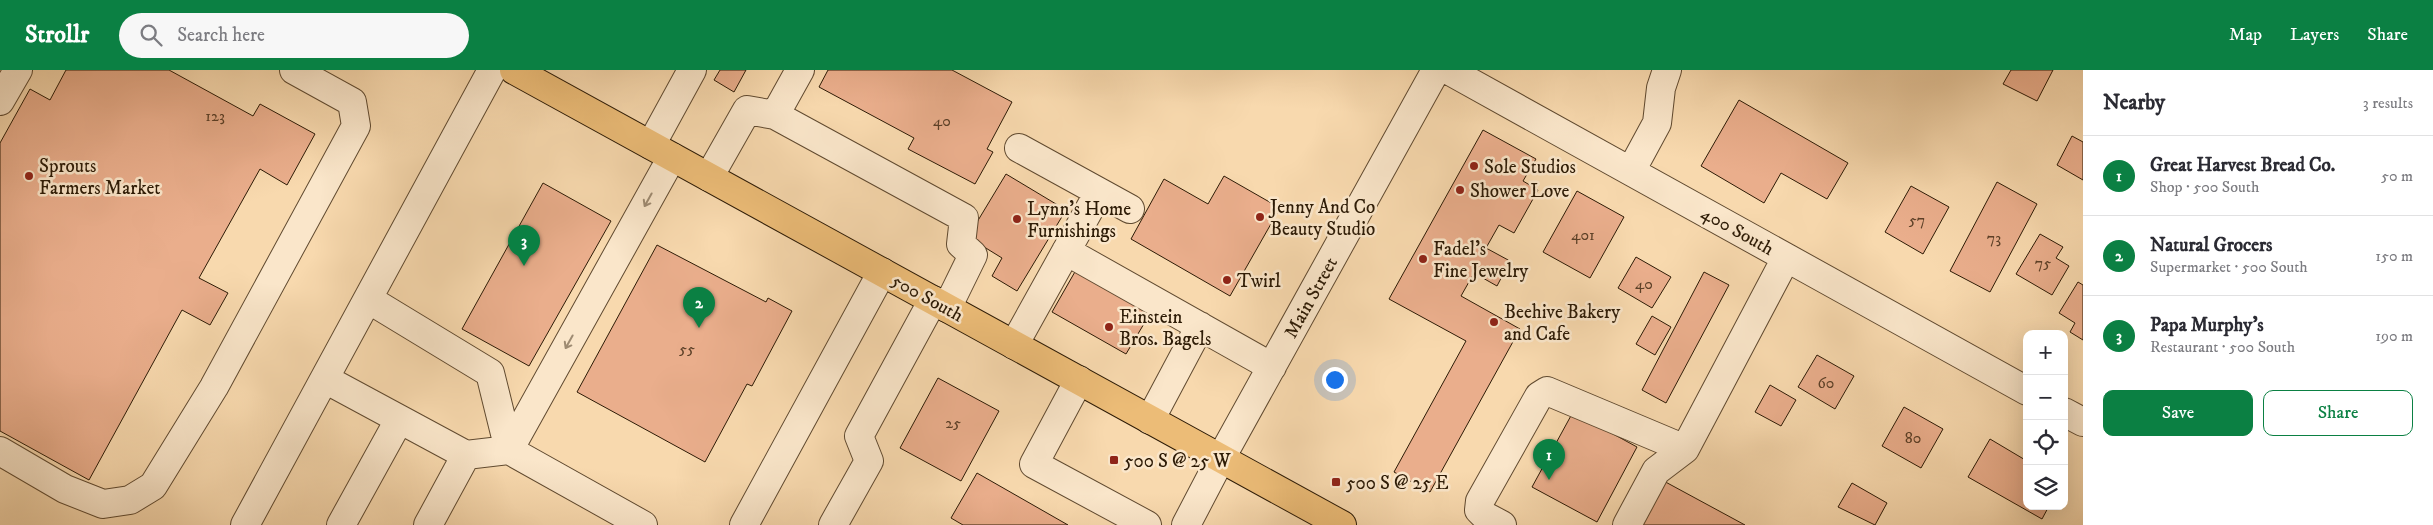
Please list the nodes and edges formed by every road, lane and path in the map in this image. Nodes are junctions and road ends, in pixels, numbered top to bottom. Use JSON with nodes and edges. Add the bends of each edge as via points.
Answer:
{"nodes":[{"id":1,"x":18,"y":70,"type":"edge"},
{"id":2,"x":294,"y":70,"type":"edge"},
{"id":3,"x":492,"y":70,"type":"edge"},
{"id":4,"x":514,"y":70,"type":"edge"},
{"id":5,"x":692,"y":70,"type":"edge"},
{"id":6,"x":800,"y":70,"type":"edge"},
{"id":7,"x":1436,"y":70,"type":"edge"},
{"id":8,"x":1448,"y":70,"type":"edge"},
{"id":9,"x":1667,"y":70,"type":"edge"},
{"id":10,"x":0,"y":101,"type":"edge"},
{"id":11,"x":775,"y":115,"type":"junction"},
{"id":12,"x":1019,"y":148,"type":"dead end"},
{"id":13,"x":661,"y":151,"type":"junction"},
{"id":14,"x":1631,"y":171,"type":"junction"},
{"id":15,"x":709,"y":177,"type":"junction"},
{"id":16,"x":1099,"y":192,"type":"junction"},
{"id":17,"x":1130,"y":209,"type":"dead end"},
{"id":18,"x":1066,"y":251,"type":"junction"},
{"id":19,"x":1786,"y":258,"type":"junction"},
{"id":20,"x":882,"y":272,"type":"junction"},
{"id":21,"x":368,"y":298,"type":"junction"},
{"id":22,"x":940,"y":304,"type":"junction"},
{"id":23,"x":1200,"y":326,"type":"junction"},
{"id":24,"x":1014,"y":345,"type":"junction"},
{"id":25,"x":1272,"y":367,"type":"junction"},
{"id":26,"x":324,"y":379,"type":"junction"},
{"id":27,"x":1079,"y":380,"type":"junction"},
{"id":28,"x":2023,"y":389,"type":"edge"},
{"id":29,"x":2068,"y":414,"type":"edge"},
{"id":30,"x":399,"y":420,"type":"junction"},
{"id":31,"x":1150,"y":420,"type":"junction"},
{"id":32,"x":2083,"y":422,"type":"edge"},
{"id":33,"x":1686,"y":449,"type":"junction"},
{"id":34,"x":509,"y":450,"type":"junction"},
{"id":35,"x":0,"y":451,"type":"edge"},
{"id":36,"x":466,"y":455,"type":"junction"},
{"id":37,"x":1221,"y":458,"type":"junction"},
{"id":38,"x":244,"y":525,"type":"edge"},
{"id":39,"x":340,"y":525,"type":"edge"},
{"id":40,"x":428,"y":525,"type":"edge"},
{"id":41,"x":643,"y":525,"type":"edge"},
{"id":42,"x":744,"y":525,"type":"edge"},
{"id":43,"x":833,"y":525,"type":"edge"},
{"id":44,"x":1147,"y":525,"type":"edge"},
{"id":45,"x":1186,"y":525,"type":"edge"},
{"id":46,"x":1342,"y":525,"type":"edge"},
{"id":47,"x":1502,"y":525,"type":"edge"},
{"id":48,"x":1627,"y":525,"type":"edge"}],
"edges":[{"from":1,"to":10,"type":"street"},
{"from":2,"to":35,"type":"street","via":[[352,102],[356,126],[214,387],[153,486],[130,500],[103,504],[65,489]]},
{"from":3,"to":21,"type":"street"},
{"from":4,"to":13,"type":"main road","name":"500 South"},
{"from":5,"to":13,"type":"street"},
{"from":6,"to":11,"type":"street"},
{"from":7,"to":25,"type":"street","name":"Main Street"},
{"from":8,"to":14,"type":"street","name":"400 South"},
{"from":9,"to":14,"type":"street","via":[[1657,122]]},
{"from":11,"to":15,"type":"street","via":[[746,110]]},
{"from":11,"to":22,"type":"street","via":[[964,218],[961,244],[973,255]]},
{"from":12,"to":16,"type":"street"},
{"from":13,"to":15,"type":"main road","name":"500 South"},
{"from":13,"to":34,"type":"street","one_way":true},
{"from":14,"to":19,"type":"street","name":"400 South"},
{"from":15,"to":20,"type":"main road","name":"500 South"},
{"from":16,"to":17,"type":"street"},
{"from":16,"to":18,"type":"street"},
{"from":18,"to":23,"type":"street"},
{"from":18,"to":24,"type":"street"},
{"from":19,"to":28,"type":"street","name":"400 South"},
{"from":19,"to":33,"type":"street"},
{"from":20,"to":22,"type":"main road","name":"500 South"},
{"from":20,"to":42,"type":"street"},
{"from":21,"to":26,"type":"street"},
{"from":21,"to":34,"type":"street","via":[[490,372]]},
{"from":22,"to":24,"type":"main road","name":"500 South"},
{"from":22,"to":43,"type":"street","via":[[859,436],[869,460]]},
{"from":23,"to":25,"type":"street"},
{"from":23,"to":31,"type":"street"},
{"from":24,"to":27,"type":"main road","name":"500 South"},
{"from":25,"to":37,"type":"street","name":"Main Street"},
{"from":26,"to":30,"type":"street"},
{"from":26,"to":38,"type":"street"},
{"from":27,"to":31,"type":"main road","name":"500 South"},
{"from":27,"to":44,"type":"street","via":[[1034,464]]},
{"from":29,"to":32,"type":"street"},
{"from":30,"to":36,"type":"street"},
{"from":30,"to":39,"type":"street"},
{"from":31,"to":37,"type":"main road","name":"500 South"},
{"from":33,"to":47,"type":"street","via":[[1547,391],[1540,396],[1480,500],[1479,510]]},
{"from":33,"to":48,"type":"street","via":[[1656,471]]},
{"from":34,"to":36,"type":"street"},
{"from":34,"to":41,"type":"street"},
{"from":36,"to":40,"type":"street"},
{"from":37,"to":45,"type":"street","name":"Main Street"},
{"from":37,"to":46,"type":"main road","name":"500 South"}]}
